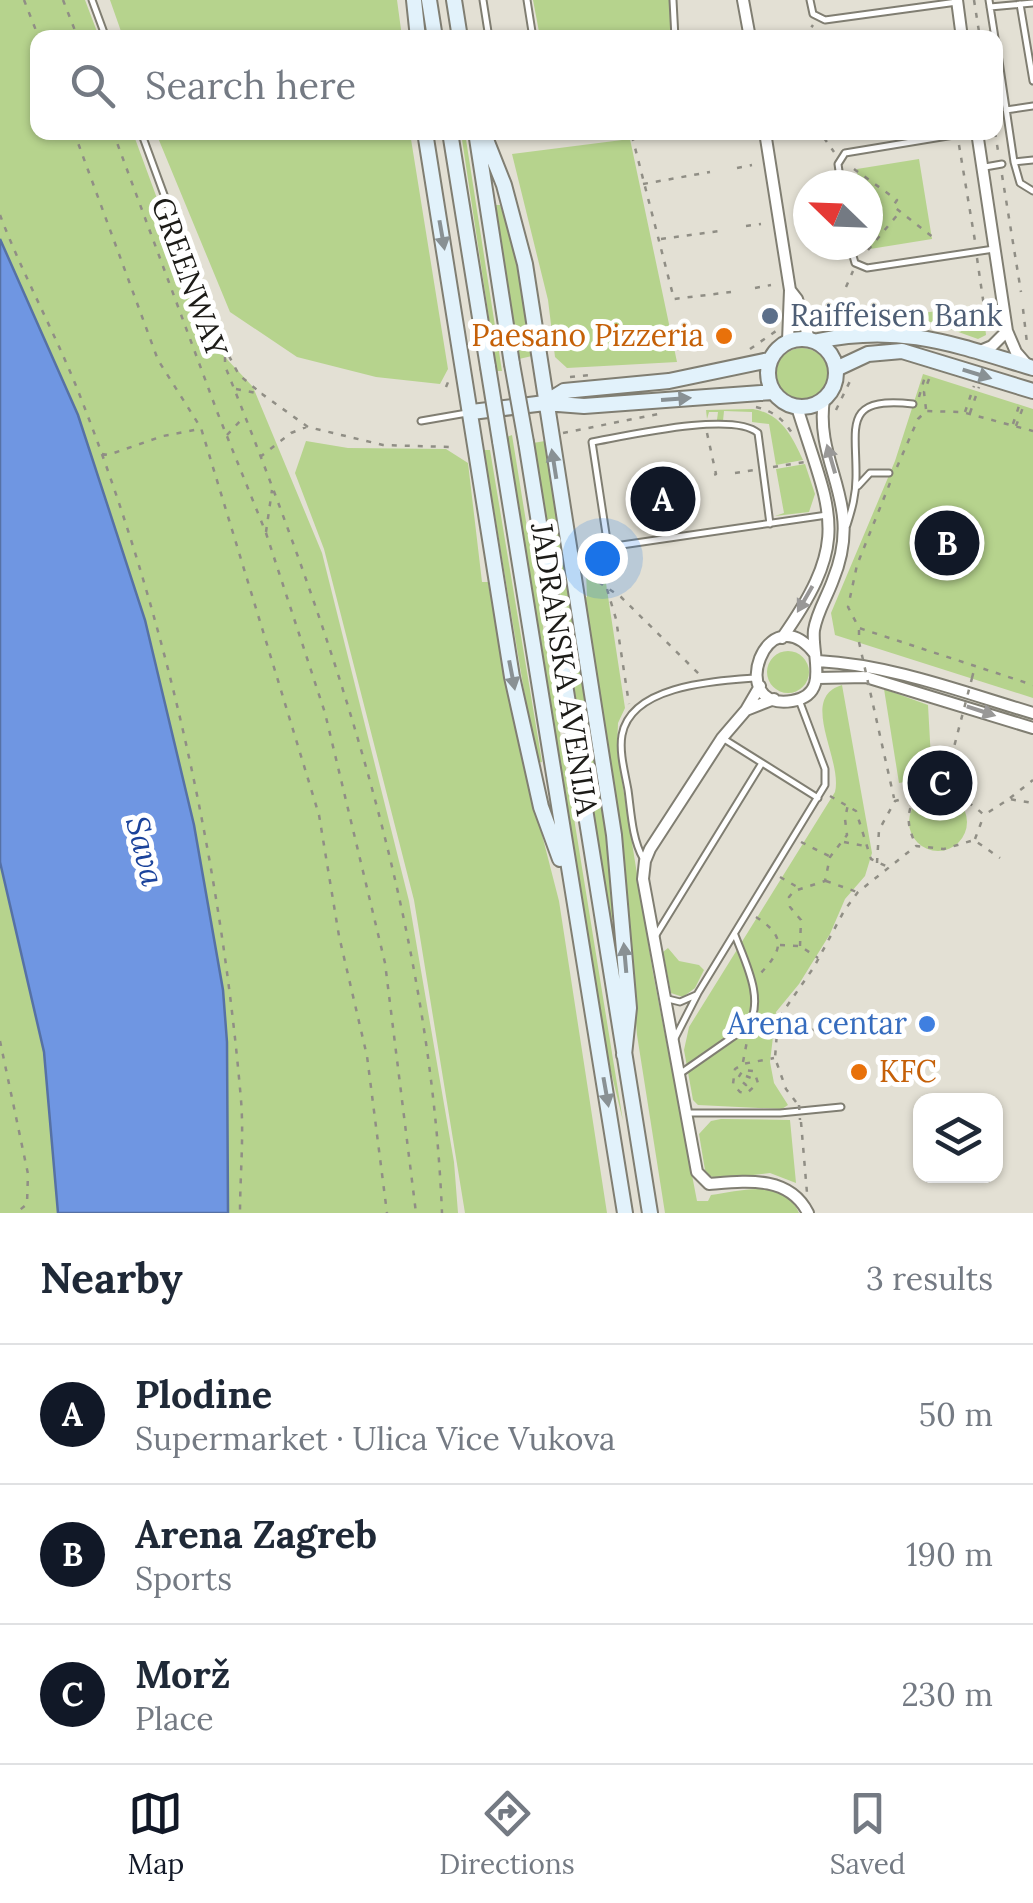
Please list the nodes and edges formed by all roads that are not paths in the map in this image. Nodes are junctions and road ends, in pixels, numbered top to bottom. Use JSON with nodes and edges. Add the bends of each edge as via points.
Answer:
{"nodes":[{"id":1,"x":92,"y":0,"type":"edge"},
{"id":2,"x":414,"y":0,"type":"edge"},
{"id":3,"x":428,"y":0,"type":"edge"},
{"id":4,"x":454,"y":0,"type":"edge"},
{"id":5,"x":483,"y":0,"type":"edge"},
{"id":6,"x":527,"y":0,"type":"edge"},
{"id":7,"x":673,"y":0,"type":"edge"},
{"id":8,"x":744,"y":0,"type":"edge"},
{"id":9,"x":810,"y":0,"type":"edge"},
{"id":10,"x":957,"y":1,"type":"edge"},
{"id":11,"x":1033,"y":3,"type":"edge"},
{"id":12,"x":990,"y":4,"type":"edge"},
{"id":13,"x":1020,"y":4,"type":"junction"},
{"id":14,"x":103,"y":30,"type":"edge"},
{"id":15,"x":417,"y":30,"type":"edge"},
{"id":16,"x":433,"y":30,"type":"edge"},
{"id":17,"x":459,"y":30,"type":"edge"},
{"id":18,"x":487,"y":30,"type":"edge"},
{"id":19,"x":532,"y":30,"type":"edge"},
{"id":20,"x":676,"y":30,"type":"edge"},
{"id":21,"x":749,"y":30,"type":"edge"},
{"id":22,"x":961,"y":30,"type":"edge"},
{"id":23,"x":994,"y":30,"type":"edge"},
{"id":24,"x":1033,"y":81,"type":"edge"},
{"id":25,"x":1003,"y":91,"type":"edge"},
{"id":26,"x":1033,"y":106,"type":"edge"},
{"id":27,"x":1006,"y":110,"type":"junction"},
{"id":28,"x":144,"y":140,"type":"edge"},
{"id":29,"x":426,"y":140,"type":"edge"},
{"id":30,"x":451,"y":140,"type":"edge"},
{"id":31,"x":481,"y":140,"type":"edge"},
{"id":32,"x":484,"y":140,"type":"edge"},
{"id":33,"x":766,"y":140,"type":"edge"},
{"id":34,"x":927,"y":140,"type":"edge"},
{"id":35,"x":976,"y":140,"type":"edge"},
{"id":36,"x":1033,"y":160,"type":"edge"},
{"id":37,"x":1014,"y":162,"type":"junction"},
{"id":38,"x":1001,"y":164,"type":"road end"},
{"id":39,"x":982,"y":168,"type":"junction"},
{"id":40,"x":839,"y":170,"type":"edge"},
{"id":41,"x":1033,"y":191,"type":"edge"},
{"id":42,"x":994,"y":249,"type":"junction"},
{"id":43,"x":854,"y":260,"type":"edge"},
{"id":44,"x":790,"y":290,"type":"junction"},
{"id":45,"x":1007,"y":331,"type":"junction"},
{"id":46,"x":814,"y":340,"type":"junction"},
{"id":47,"x":788,"y":341,"type":"junction"},
{"id":48,"x":226,"y":350,"type":"road end"},
{"id":49,"x":976,"y":352,"type":"junction"},
{"id":50,"x":770,"y":360,"type":"junction"},
{"id":51,"x":1031,"y":368,"type":"edge"},
{"id":52,"x":836,"y":369,"type":"junction"},
{"id":53,"x":773,"y":392,"type":"junction"},
{"id":54,"x":1027,"y":397,"type":"edge"},
{"id":55,"x":824,"y":399,"type":"junction"},
{"id":56,"x":544,"y":403,"type":"junction"},
{"id":57,"x":912,"y":404,"type":"dead end"},
{"id":58,"x":797,"y":407,"type":"junction"},
{"id":59,"x":472,"y":412,"type":"junction"},
{"id":60,"x":420,"y":420,"type":"dead end"},
{"id":61,"x":890,"y":473,"type":"dead end"},
{"id":62,"x":856,"y":488,"type":"junction"},
{"id":63,"x":830,"y":515,"type":"junction"},
{"id":64,"x":770,"y":524,"type":"junction"},
{"id":65,"x":845,"y":533,"type":"junction"},
{"id":66,"x":782,"y":638,"type":"junction"},
{"id":67,"x":816,"y":658,"type":"junction"},
{"id":68,"x":818,"y":678,"type":"junction"},
{"id":69,"x":758,"y":682,"type":"junction"},
{"id":70,"x":774,"y":699,"type":"junction"},
{"id":71,"x":799,"y":700,"type":"junction"},
{"id":72,"x":746,"y":710,"type":"junction"},
{"id":73,"x":1033,"y":714,"type":"edge"},
{"id":74,"x":1033,"y":728,"type":"edge"},
{"id":75,"x":722,"y":738,"type":"junction"},
{"id":76,"x":762,"y":763,"type":"junction"},
{"id":77,"x":818,"y":798,"type":"junction"},
{"id":78,"x":645,"y":860,"type":"junction"},
{"id":79,"x":571,"y":892,"type":"junction"},
{"id":80,"x":734,"y":934,"type":"junction"},
{"id":81,"x":654,"y":939,"type":"junction"},
{"id":82,"x":698,"y":993,"type":"junction"},
{"id":83,"x":664,"y":998,"type":"junction"},
{"id":84,"x":672,"y":1042,"type":"junction"},
{"id":85,"x":624,"y":1055,"type":"junction"},
{"id":86,"x":678,"y":1074,"type":"junction"},
{"id":87,"x":841,"y":1106,"type":"dead end"},
{"id":88,"x":686,"y":1113,"type":"junction"},
{"id":89,"x":808,"y":1211,"type":"edge"},
{"id":90,"x":625,"y":1213,"type":"edge"},
{"id":91,"x":650,"y":1213,"type":"edge"}],
"edges":[{"from":1,"to":14,"type":"lane"},
{"from":2,"to":15,"type":"main road"},
{"from":3,"to":16,"type":"main road"},
{"from":4,"to":17,"type":"main road"},
{"from":5,"to":18,"type":"lane"},
{"from":6,"to":19,"type":"lane"},
{"from":7,"to":20,"type":"lane"},
{"from":8,"to":21,"type":"street"},
{"from":9,"to":10,"type":"lane","via":[[813,14],[825,20]]},
{"from":10,"to":22,"type":"street"},
{"from":11,"to":13,"type":"lane"},
{"from":12,"to":13,"type":"lane"},
{"from":12,"to":23,"type":"lane"},
{"from":13,"to":24,"type":"lane"},
{"from":25,"to":27,"type":"lane"},
{"from":26,"to":27,"type":"lane"},
{"from":27,"to":37,"type":"lane"},
{"from":28,"to":48,"type":"lane"},
{"from":29,"to":59,"type":"main road","one_way":true},
{"from":30,"to":79,"type":"main road","name":"JADRANSKA AVENIJA","bridge":true},
{"from":31,"to":85,"type":"main road","name":"JADRANSKA AVENIJA","bridge":true},
{"from":32,"to":56,"type":"main road","via":[[504,185],[525,264]]},
{"from":33,"to":44,"type":"street"},
{"from":34,"to":40,"type":"lane","via":[[845,154]]},
{"from":35,"to":39,"type":"street"},
{"from":36,"to":37,"type":"lane"},
{"from":37,"to":41,"type":"lane","via":[[1020,183]]},
{"from":38,"to":39,"type":"lane"},
{"from":39,"to":42,"type":"street"},
{"from":42,"to":43,"type":"lane","via":[[868,268]]},
{"from":42,"to":45,"type":"street"},
{"from":44,"to":46,"type":"street"},
{"from":44,"to":47,"type":"street"},
{"from":45,"to":49,"type":"street"},
{"from":45,"to":51,"type":"street"},
{"from":46,"to":47,"type":"main road"},
{"from":46,"to":49,"type":"main road","via":[[899,333]]},
{"from":46,"to":52,"type":"main road","via":[[828,350]]},
{"from":47,"to":50,"type":"main road"},
{"from":49,"to":51,"type":"main road"},
{"from":50,"to":53,"type":"main road"},
{"from":50,"to":56,"type":"main road","via":[[669,381],[564,390]]},
{"from":52,"to":54,"type":"main road","one_way":true,"via":[[868,354],[902,351]]},
{"from":52,"to":55,"type":"main road"},
{"from":56,"to":53,"type":"main road","one_way":true,"via":[[574,407]]},
{"from":53,"to":58,"type":"main road"},
{"from":55,"to":58,"type":"main road"},
{"from":65,"to":55,"type":"street","one_way":true},
{"from":56,"to":59,"type":"main road"},
{"from":85,"to":56,"type":"main road","one_way":true,"via":[[629,1008],[614,835]]},
{"from":57,"to":62,"type":"lane","via":[[880,403],[857,418]]},
{"from":58,"to":63,"type":"street"},
{"from":59,"to":60,"type":"lane"},
{"from":59,"to":79,"type":"main road","one_way":true,"via":[[512,677],[541,807]]},
{"from":61,"to":62,"type":"lane","via":[[870,473]]},
{"from":62,"to":65,"type":"lane"},
{"from":63,"to":64,"type":"lane"},
{"from":63,"to":66,"type":"street","one_way":true,"via":[[827,556]]},
{"from":64,"to":64,"type":"lane","via":[[608,547],[592,442],[705,424],[754,429]]},
{"from":65,"to":67,"type":"street","via":[[816,620]]},
{"from":66,"to":67,"type":"street","via":[[801,641]]},
{"from":66,"to":69,"type":"street","via":[[764,648],[755,667]]},
{"from":67,"to":68,"type":"street"},
{"from":67,"to":73,"type":"street","via":[[901,674]]},
{"from":68,"to":71,"type":"street"},
{"from":68,"to":74,"type":"street","one_way":true,"via":[[866,676]]},
{"from":69,"to":70,"type":"street"},
{"from":69,"to":72,"type":"street"},
{"from":69,"to":78,"type":"lane","via":[[678,688],[639,703],[631,715],[622,745]]},
{"from":70,"to":71,"type":"street"},
{"from":70,"to":72,"type":"street"},
{"from":71,"to":77,"type":"lane","via":[[825,769]]},
{"from":72,"to":75,"type":"street"},
{"from":75,"to":76,"type":"lane"},
{"from":75,"to":78,"type":"street"},
{"from":76,"to":77,"type":"lane"},
{"from":76,"to":81,"type":"lane"},
{"from":77,"to":80,"type":"lane"},
{"from":78,"to":81,"type":"street"},
{"from":79,"to":90,"type":"main road","name":"JADRANSKA AVENIJA","one_way":true},
{"from":80,"to":82,"type":"lane"},
{"from":80,"to":86,"type":"lane","via":[[754,992],[755,1017]]},
{"from":81,"to":83,"type":"street"},
{"from":82,"to":83,"type":"lane","via":[[680,1002]]},
{"from":82,"to":84,"type":"lane"},
{"from":83,"to":84,"type":"street"},
{"from":84,"to":86,"type":"street"},
{"from":85,"to":91,"type":"main road","name":"JADRANSKA AVENIJA"},
{"from":86,"to":88,"type":"street"},
{"from":87,"to":88,"type":"lane"},
{"from":88,"to":89,"type":"street","via":[[701,1178],[709,1184],[782,1186]]}]}
